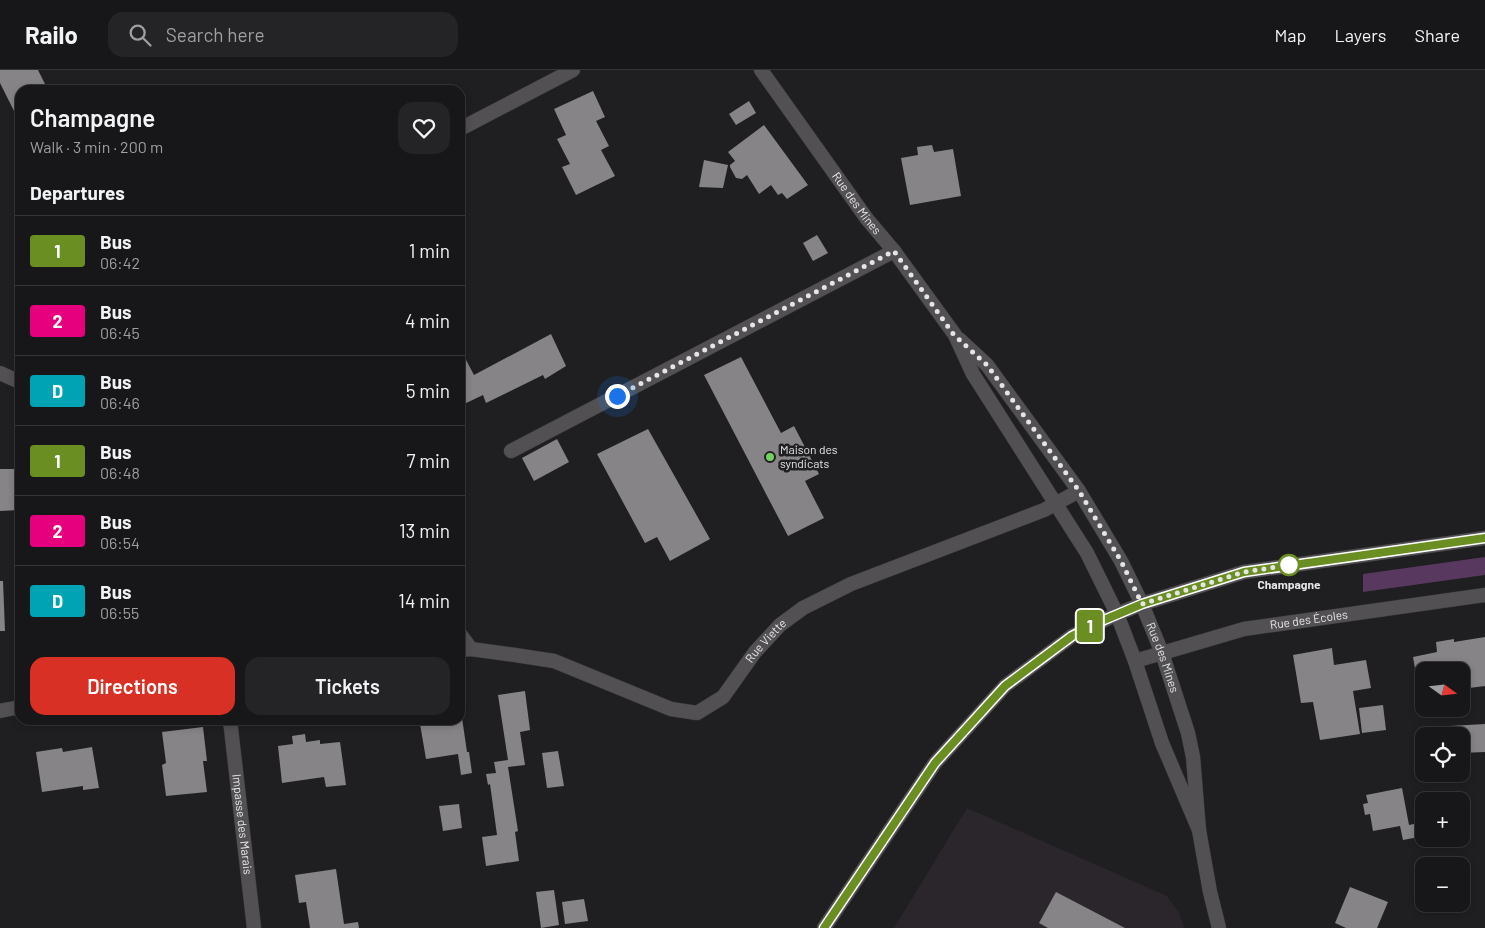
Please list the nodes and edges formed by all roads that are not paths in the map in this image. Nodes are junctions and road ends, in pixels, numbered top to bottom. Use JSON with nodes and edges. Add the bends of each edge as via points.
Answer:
{"nodes":[{"id":1,"x":573,"y":70,"type":"edge"},
{"id":2,"x":761,"y":70,"type":"edge"},
{"id":3,"x":465,"y":126,"type":"edge"},
{"id":4,"x":894,"y":251,"type":"junction"},
{"id":5,"x":954,"y":335,"type":"junction"},
{"id":6,"x":0,"y":374,"type":"edge"},
{"id":7,"x":15,"y":380,"type":"edge"},
{"id":8,"x":511,"y":451,"type":"dead end"},
{"id":9,"x":1079,"y":491,"type":"junction"},
{"id":10,"x":1056,"y":503,"type":"junction"},
{"id":11,"x":1485,"y":538,"type":"edge"},
{"id":12,"x":1485,"y":595,"type":"edge"},
{"id":13,"x":1142,"y":604,"type":"junction"},
{"id":14,"x":1117,"y":614,"type":"junction"},
{"id":15,"x":466,"y":650,"type":"edge"},
{"id":16,"x":1162,"y":653,"type":"junction"},
{"id":17,"x":1135,"y":661,"type":"junction"},
{"id":18,"x":15,"y":708,"type":"edge"},
{"id":19,"x":0,"y":710,"type":"edge"},
{"id":20,"x":231,"y":725,"type":"edge"},
{"id":21,"x":1199,"y":830,"type":"junction"},
{"id":22,"x":254,"y":928,"type":"edge"},
{"id":23,"x":824,"y":928,"type":"edge"},
{"id":24,"x":1219,"y":928,"type":"edge"}],
"edges":[{"from":1,"to":3,"type":"street"},
{"from":2,"to":4,"type":"street","name":"Rue des Mines","via":[[867,219]]},
{"from":4,"to":5,"type":"street","name":"Rue des Mines"},
{"from":4,"to":8,"type":"street"},
{"from":5,"to":9,"type":"street","name":"Rue des Mines","via":[[987,365]]},
{"from":5,"to":10,"type":"street","name":"Rue des Mines","via":[[972,374]]},
{"from":6,"to":7,"type":"street"},
{"from":9,"to":10,"type":"street","name":"Rue Viette"},
{"from":9,"to":13,"type":"street","name":"Rue des Mines","via":[[1121,561]]},
{"from":10,"to":14,"type":"street","name":"Rue des Mines","via":[[1087,553]]},
{"from":10,"to":15,"type":"street","name":"Rue Viette","via":[[851,584],[803,608],[780,625],[755,652],[723,697],[697,714],[671,709],[554,661]]},
{"from":11,"to":13,"type":"street","via":[[1244,572]]},
{"from":12,"to":16,"type":"street","name":"Rue des Écoles","via":[[1244,629]]},
{"from":13,"to":14,"type":"street"},
{"from":13,"to":16,"type":"street","name":"Rue des Mines"},
{"from":14,"to":17,"type":"street","name":"Rue des Mines"},
{"from":14,"to":23,"type":"street","via":[[1072,636],[1005,686],[935,763]]},
{"from":16,"to":17,"type":"street","name":"Rue des Écoles"},
{"from":16,"to":21,"type":"street","name":"Rue des Mines","via":[[1194,757]]},
{"from":17,"to":21,"type":"street","name":"Rue des Mines","via":[[1162,744]]},
{"from":18,"to":19,"type":"street"},
{"from":20,"to":22,"type":"street","name":"Impasse des Marais"},
{"from":21,"to":24,"type":"street","name":"Rue des Mines"}]}
